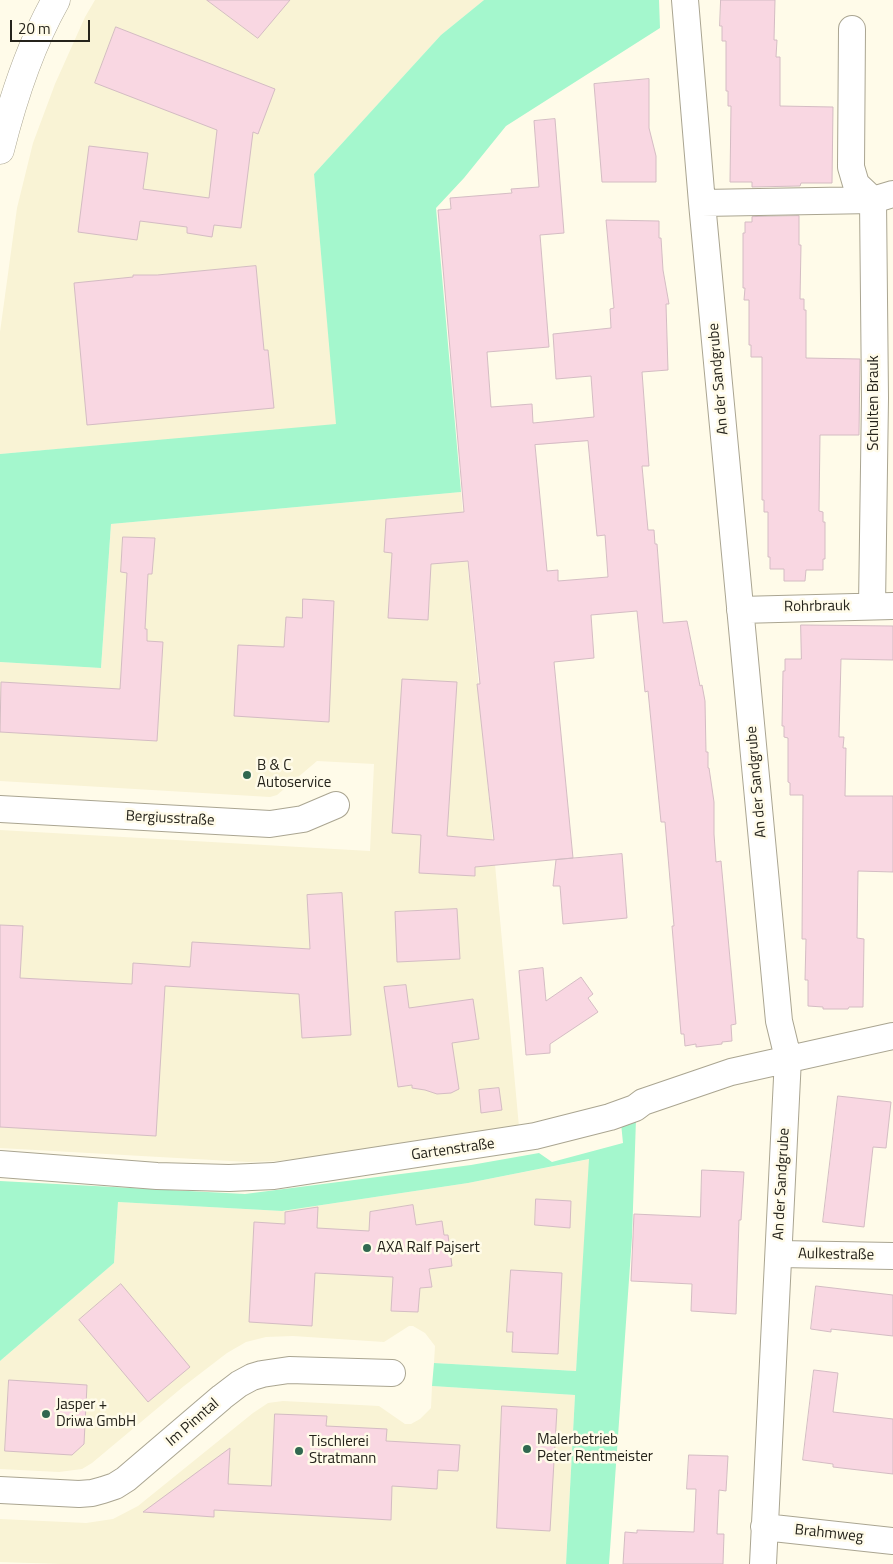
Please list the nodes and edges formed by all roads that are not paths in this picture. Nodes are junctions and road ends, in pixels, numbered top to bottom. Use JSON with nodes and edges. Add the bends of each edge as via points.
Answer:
{"nodes":[{"id":1,"x":56,"y":0,"type":"edge"},
{"id":2,"x":685,"y":0,"type":"edge"},
{"id":3,"x":852,"y":29,"type":"dead end"},
{"id":4,"x":6,"y":103,"type":"edge"},
{"id":5,"x":0,"y":150,"type":"edge"},
{"id":6,"x":883,"y":197,"type":"edge"},
{"id":7,"x":702,"y":203,"type":"junction"},
{"id":8,"x":883,"y":606,"type":"edge"},
{"id":9,"x":740,"y":610,"type":"junction"},
{"id":10,"x":336,"y":805,"type":"dead end"},
{"id":11,"x":0,"y":809,"type":"edge"},
{"id":12,"x":893,"y":1036,"type":"edge"},
{"id":13,"x":788,"y":1058,"type":"junction"},
{"id":14,"x":0,"y":1164,"type":"edge"},
{"id":15,"x":779,"y":1254,"type":"junction"},
{"id":16,"x":893,"y":1256,"type":"edge"},
{"id":17,"x":392,"y":1373,"type":"dead end"},
{"id":18,"x":0,"y":1490,"type":"edge"},
{"id":19,"x":764,"y":1527,"type":"junction"},
{"id":20,"x":893,"y":1541,"type":"edge"},
{"id":21,"x":763,"y":1564,"type":"edge"}],
"edges":[{"from":1,"to":4,"type":"main road"},
{"from":2,"to":7,"type":"street","name":"An der Sandgrube"},
{"from":3,"to":6,"type":"street","via":[[850,167],[856,184]]},
{"from":4,"to":5,"type":"main road"},
{"from":6,"to":7,"type":"street"},
{"from":6,"to":8,"type":"street","name":"Schulten Brauk","via":[[874,398]]},
{"from":7,"to":9,"type":"street","name":"An der Sandgrube"},
{"from":8,"to":9,"type":"street","name":"Rohrbrauk"},
{"from":9,"to":13,"type":"street","name":"An der Sandgrube","via":[[779,1021]]},
{"from":10,"to":11,"type":"street","name":"Bergiusstraße","via":[[303,819],[270,824]]},
{"from":12,"to":13,"type":"street","name":"Gartenstraße"},
{"from":13,"to":14,"type":"street","name":"Gartenstraße","via":[[731,1072],[643,1102],[610,1117],[535,1136],[274,1176],[157,1176]]},
{"from":13,"to":15,"type":"street","name":"An der Sandgrube"},
{"from":15,"to":16,"type":"street","name":"Aulkestraße"},
{"from":15,"to":19,"type":"street","name":"An der Sandgrube"},
{"from":17,"to":18,"type":"street","name":"Im Pinntal","via":[[289,1370],[262,1374],[239,1384],[115,1486],[79,1494]]},
{"from":19,"to":20,"type":"street","name":"Brahmweg"},
{"from":19,"to":21,"type":"street","name":"An der Sandgrube"}]}
